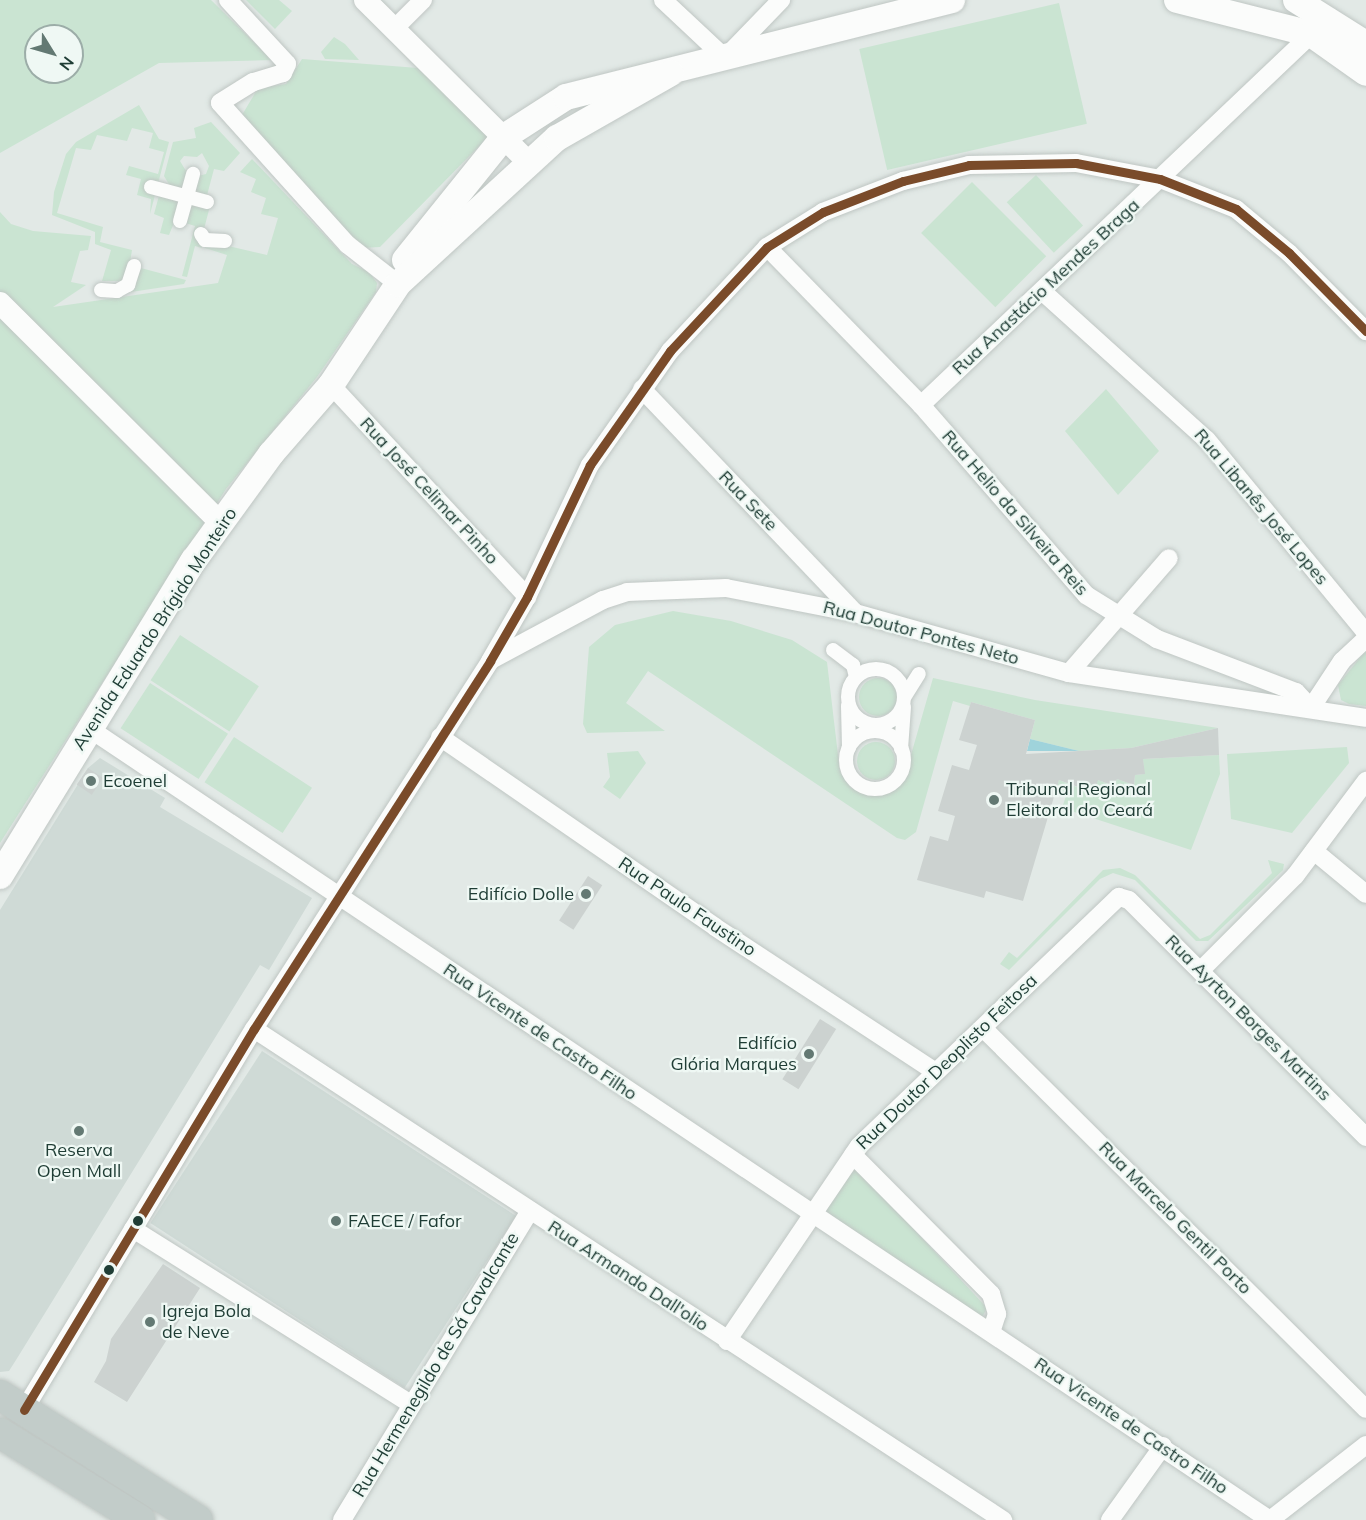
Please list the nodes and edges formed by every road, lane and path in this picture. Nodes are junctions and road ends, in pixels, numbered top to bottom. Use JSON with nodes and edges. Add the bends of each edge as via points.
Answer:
{"nodes":[{"id":1,"x":228,"y":0,"type":"edge"},
{"id":2,"x":365,"y":0,"type":"edge"},
{"id":3,"x":423,"y":0,"type":"edge"},
{"id":4,"x":663,"y":0,"type":"edge"},
{"id":5,"x":781,"y":0,"type":"edge"},
{"id":6,"x":952,"y":0,"type":"edge"},
{"id":7,"x":1177,"y":0,"type":"edge"},
{"id":8,"x":1296,"y":0,"type":"edge"},
{"id":9,"x":1319,"y":27,"type":"junction"},
{"id":10,"x":394,"y":29,"type":"junction"},
{"id":11,"x":1365,"y":42,"type":"edge"},
{"id":12,"x":724,"y":58,"type":"junction"},
{"id":13,"x":671,"y":73,"type":"junction"},
{"id":14,"x":1366,"y":73,"type":"edge"},
{"id":15,"x":504,"y":137,"type":"junction"},
{"id":16,"x":528,"y":162,"type":"junction"},
{"id":17,"x":193,"y":174,"type":"dead end"},
{"id":18,"x":1160,"y":179,"type":"junction"},
{"id":19,"x":152,"y":187,"type":"dead end"},
{"id":20,"x":187,"y":198,"type":"junction"},
{"id":21,"x":207,"y":201,"type":"dead end"},
{"id":22,"x":180,"y":221,"type":"dead end"},
{"id":23,"x":204,"y":240,"type":"dead end"},
{"id":24,"x":225,"y":242,"type":"dead end"},
{"id":25,"x":767,"y":247,"type":"junction"},
{"id":26,"x":134,"y":266,"type":"dead end"},
{"id":27,"x":392,"y":289,"type":"junction"},
{"id":28,"x":101,"y":290,"type":"dead end"},
{"id":29,"x":1042,"y":291,"type":"junction"},
{"id":30,"x":0,"y":303,"type":"edge"},
{"id":31,"x":1366,"y":331,"type":"edge"},
{"id":32,"x":331,"y":385,"type":"junction"},
{"id":33,"x":642,"y":389,"type":"junction"},
{"id":34,"x":921,"y":405,"type":"junction"},
{"id":35,"x":221,"y":523,"type":"junction"},
{"id":36,"x":1169,"y":558,"type":"dead end"},
{"id":37,"x":527,"y":597,"type":"junction"},
{"id":38,"x":855,"y":613,"type":"junction"},
{"id":39,"x":1118,"y":617,"type":"junction"},
{"id":40,"x":1366,"y":633,"type":"edge"},
{"id":41,"x":1366,"y":639,"type":"edge"},
{"id":42,"x":833,"y":650,"type":"dead end"},
{"id":43,"x":490,"y":661,"type":"junction"},
{"id":44,"x":1069,"y":673,"type":"junction"},
{"id":45,"x":919,"y":674,"type":"dead end"},
{"id":46,"x":856,"y":677,"type":"junction"},
{"id":47,"x":904,"y":700,"type":"junction"},
{"id":48,"x":848,"y":704,"type":"junction"},
{"id":49,"x":1311,"y":708,"type":"junction"},
{"id":50,"x":1366,"y":718,"type":"edge"},
{"id":51,"x":90,"y":729,"type":"junction"},
{"id":52,"x":440,"y":737,"type":"junction"},
{"id":53,"x":849,"y":748,"type":"junction"},
{"id":54,"x":902,"y":749,"type":"junction"},
{"id":55,"x":1366,"y":781,"type":"edge"},
{"id":56,"x":1314,"y":851,"type":"junction"},
{"id":57,"x":0,"y":876,"type":"edge"},
{"id":58,"x":1366,"y":894,"type":"edge"},
{"id":59,"x":337,"y":897,"type":"junction"},
{"id":60,"x":1130,"y":900,"type":"joint"},
{"id":61,"x":1201,"y":970,"type":"junction"},
{"id":62,"x":983,"y":1028,"type":"junction"},
{"id":63,"x":254,"y":1029,"type":"junction"},
{"id":64,"x":936,"y":1072,"type":"junction"},
{"id":65,"x":1366,"y":1137,"type":"edge"},
{"id":66,"x":853,"y":1155,"type":"junction"},
{"id":67,"x":530,"y":1211,"type":"junction"},
{"id":68,"x":814,"y":1214,"type":"junction"},
{"id":69,"x":133,"y":1229,"type":"junction"},
{"id":70,"x":992,"y":1332,"type":"junction"},
{"id":71,"x":727,"y":1341,"type":"junction"},
{"id":72,"x":12,"y":1402,"type":"edge"},
{"id":73,"x":411,"y":1404,"type":"junction"},
{"id":74,"x":1366,"y":1409,"type":"edge"},
{"id":75,"x":0,"y":1432,"type":"edge"},
{"id":76,"x":1366,"y":1445,"type":"edge"},
{"id":77,"x":1163,"y":1446,"type":"junction"},
{"id":78,"x":140,"y":1520,"type":"edge"},
{"id":79,"x":198,"y":1520,"type":"edge"},
{"id":80,"x":342,"y":1520,"type":"edge"},
{"id":81,"x":1003,"y":1520,"type":"edge"},
{"id":82,"x":1110,"y":1520,"type":"edge"},
{"id":83,"x":1270,"y":1520,"type":"edge"}],
"edges":[{"from":1,"to":27,"type":"street","via":[[284,57],[283,73],[252,82],[220,103]]},
{"from":2,"to":10,"type":"street"},
{"from":3,"to":10,"type":"street"},
{"from":4,"to":12,"type":"street"},
{"from":5,"to":12,"type":"street"},
{"from":6,"to":12,"type":"main road","name":"Avenida Eduardo Brígido Monteiro"},
{"from":7,"to":9,"type":"main road"},
{"from":8,"to":9,"type":"main road"},
{"from":9,"to":11,"type":"main road"},
{"from":9,"to":14,"type":"main road"},
{"from":9,"to":18,"type":"street","name":"Rua Anastácio Mendes Braga"},
{"from":10,"to":15,"type":"street"},
{"from":12,"to":13,"type":"main road","name":"Avenida Eduardo Brígido Monteiro"},
{"from":13,"to":15,"type":"main road","name":"Avenida Eduardo Brígido Monteiro","via":[[566,97]]},
{"from":13,"to":16,"type":"main road","name":"Avenida Eduardo Brígido Monteiro","via":[[589,116]]},
{"from":15,"to":16,"type":"street"},
{"from":15,"to":27,"type":"main road","name":"Avenida Eduardo Brígido Monteiro","via":[[438,214]]},
{"from":16,"to":27,"type":"main road","name":"Avenida Eduardo Brígido Monteiro"},
{"from":17,"to":20,"type":"street"},
{"from":18,"to":25,"type":"street","via":[[1076,163],[969,165],[903,181],[823,212]]},
{"from":18,"to":29,"type":"street","name":"Rua Anastácio Mendes Braga"},
{"from":18,"to":31,"type":"street","via":[[1218,199],[1257,224]]},
{"from":19,"to":20,"type":"street"},
{"from":20,"to":21,"type":"street"},
{"from":20,"to":22,"type":"street"},
{"from":23,"to":24,"type":"street"},
{"from":25,"to":33,"type":"street","via":[[670,351]]},
{"from":25,"to":34,"type":"street","name":"Rua Helio da Silveira Reis"},
{"from":26,"to":28,"type":"street","via":[[128,285],[117,291]]},
{"from":27,"to":32,"type":"main road","name":"Avenida Eduardo Brígido Monteiro"},
{"from":29,"to":34,"type":"street","name":"Rua Anastácio Mendes Braga"},
{"from":29,"to":40,"type":"street","name":"Rua Libanês José Lopes","via":[[1207,440]]},
{"from":30,"to":35,"type":"street"},
{"from":32,"to":35,"type":"main road","name":"Avenida Eduardo Brígido Monteiro"},
{"from":32,"to":37,"type":"street","name":"Rua José Celimar Pinho"},
{"from":33,"to":37,"type":"street","via":[[590,465]]},
{"from":33,"to":38,"type":"street","name":"Rua Sete"},
{"from":34,"to":39,"type":"street","name":"Rua Helio da Silveira Reis","via":[[1061,571]]},
{"from":35,"to":51,"type":"main road","name":"Avenida Eduardo Brígido Monteiro"},
{"from":36,"to":39,"type":"street"},
{"from":37,"to":43,"type":"street"},
{"from":38,"to":43,"type":"street","name":"Rua Doutor Pontes Neto","via":[[726,588],[656,588],[603,600]]},
{"from":38,"to":44,"type":"street","name":"Rua Doutor Pontes Neto"},
{"from":39,"to":44,"type":"street"},
{"from":39,"to":49,"type":"street","name":"Rua Helio da Silveira Reis","via":[[1213,664],[1296,692]]},
{"from":41,"to":49,"type":"street","via":[[1342,661]]},
{"from":42,"to":46,"type":"street","via":[[853,665]]},
{"from":43,"to":52,"type":"street"},
{"from":44,"to":49,"type":"street","name":"Rua Doutor Pontes Neto"},
{"from":45,"to":47,"type":"street"},
{"from":46,"to":47,"type":"street","via":[[882,669],[898,678]]},
{"from":46,"to":48,"type":"street"},
{"from":47,"to":48,"type":"street","via":[[893,720],[876,726],[858,719]]},
{"from":47,"to":54,"type":"street"},
{"from":48,"to":53,"type":"street"},
{"from":49,"to":50,"type":"street","name":"Rua Doutor Pontes Neto"},
{"from":51,"to":57,"type":"main road","name":"Avenida Eduardo Brígido Monteiro"},
{"from":51,"to":59,"type":"street","name":"Rua Vicente de Castro Filho"},
{"from":52,"to":59,"type":"street"},
{"from":52,"to":64,"type":"street","name":"Rua Paulo Faustino","via":[[715,927]]},
{"from":53,"to":54,"type":"street","via":[[871,731],[889,735]]},
{"from":53,"to":54,"type":"street","via":[[851,775],[874,789],[898,776]]},
{"from":55,"to":56,"type":"street"},
{"from":56,"to":58,"type":"street"},
{"from":56,"to":61,"type":"street","via":[[1295,876]]},
{"from":59,"to":63,"type":"street"},
{"from":59,"to":68,"type":"street","name":"Rua Vicente de Castro Filho"},
{"from":60,"to":61,"type":"street","name":"Rua Ayrton Borges Martins"},
{"from":60,"to":62,"type":"street","name":"Rua Doutor Deoplisto Feitosa","via":[[1119,897],[1110,901]]},
{"from":61,"to":65,"type":"street","name":"Rua Ayrton Borges Martins"},
{"from":62,"to":64,"type":"street","name":"Rua Doutor Deoplisto Feitosa"},
{"from":62,"to":74,"type":"street","name":"Rua Marcelo Gentil Porto"},
{"from":63,"to":67,"type":"street","name":"Rua Armando Dall'olio"},
{"from":63,"to":69,"type":"street"},
{"from":64,"to":66,"type":"street","name":"Rua Doutor Deoplisto Feitosa"},
{"from":66,"to":68,"type":"street","name":"Rua Doutor Deoplisto Feitosa"},
{"from":66,"to":70,"type":"street","via":[[991,1294],[997,1314]]},
{"from":67,"to":71,"type":"street","name":"Rua Armando Dall'olio"},
{"from":67,"to":73,"type":"street","name":"Rua Hermenegildo de Sá Cavalcante"},
{"from":68,"to":70,"type":"street","name":"Rua Vicente de Castro Filho"},
{"from":68,"to":71,"type":"street","name":"Rua Doutor Deoplisto Feitosa"},
{"from":69,"to":72,"type":"street"},
{"from":69,"to":73,"type":"street"},
{"from":70,"to":77,"type":"street","name":"Rua Vicente de Castro Filho"},
{"from":71,"to":81,"type":"street","name":"Rua Armando Dall'olio"},
{"from":72,"to":79,"type":"highway"},
{"from":73,"to":80,"type":"street","name":"Rua Hermenegildo de Sá Cavalcante"},
{"from":75,"to":78,"type":"highway"},
{"from":76,"to":83,"type":"street"},
{"from":77,"to":82,"type":"street"},
{"from":77,"to":83,"type":"street","name":"Rua Vicente de Castro Filho"}]}
